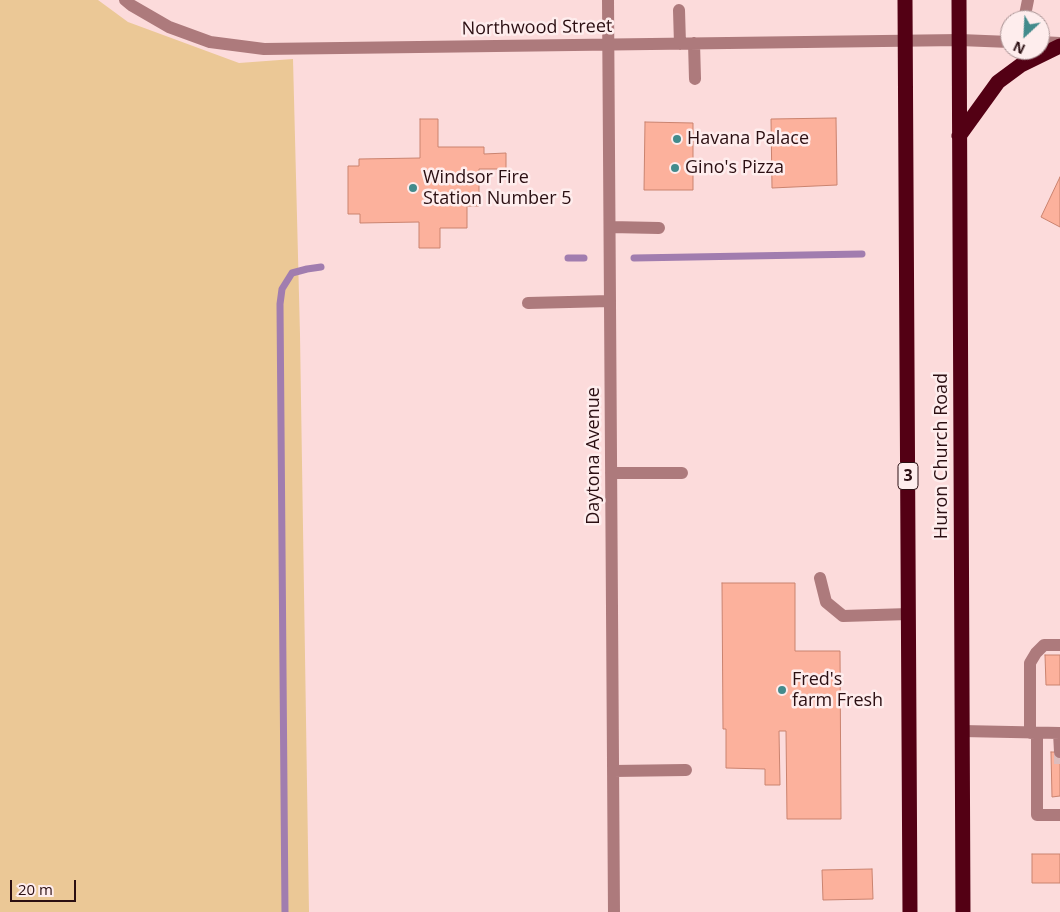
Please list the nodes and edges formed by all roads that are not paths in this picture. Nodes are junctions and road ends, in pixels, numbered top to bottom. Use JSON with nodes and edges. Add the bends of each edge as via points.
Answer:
{"nodes":[{"id":1,"x":125,"y":0,"type":"edge"},
{"id":2,"x":608,"y":0,"type":"edge"},
{"id":3,"x":906,"y":0,"type":"edge"},
{"id":4,"x":959,"y":0,"type":"edge"},
{"id":5,"x":679,"y":10,"type":"dead end"},
{"id":6,"x":960,"y":40,"type":"junction"},
{"id":7,"x":906,"y":41,"type":"junction"},
{"id":8,"x":1000,"y":42,"type":"edge"},
{"id":9,"x":680,"y":44,"type":"junction"},
{"id":10,"x":694,"y":44,"type":"junction"},
{"id":11,"x":608,"y":45,"type":"junction"},
{"id":12,"x":1060,"y":45,"type":"edge"},
{"id":13,"x":694,"y":80,"type":"dead end"},
{"id":14,"x":959,"y":136,"type":"junction"},
{"id":15,"x":610,"y":227,"type":"junction"},
{"id":16,"x":659,"y":228,"type":"dead end"},
{"id":17,"x":610,"y":301,"type":"junction"},
{"id":18,"x":528,"y":303,"type":"dead end"},
{"id":19,"x":611,"y":473,"type":"junction"},
{"id":20,"x":682,"y":473,"type":"dead end"},
{"id":21,"x":820,"y":578,"type":"dead end"},
{"id":22,"x":909,"y":614,"type":"junction"},
{"id":23,"x":1060,"y":645,"type":"edge"},
{"id":24,"x":962,"y":730,"type":"junction"},
{"id":25,"x":1033,"y":733,"type":"junction"},
{"id":26,"x":1060,"y":733,"type":"edge"},
{"id":27,"x":1060,"y":752,"type":"edge"},
{"id":28,"x":686,"y":770,"type":"dead end"},
{"id":29,"x":613,"y":771,"type":"junction"},
{"id":30,"x":1060,"y":815,"type":"edge"},
{"id":31,"x":614,"y":912,"type":"edge"},
{"id":32,"x":910,"y":912,"type":"edge"},
{"id":33,"x":963,"y":912,"type":"edge"}],
"edges":[{"from":1,"to":11,"type":"street","name":"Northwood Street","via":[[169,27],[210,42],[264,49]]},
{"from":2,"to":11,"type":"street","name":"Daytona Avenue"},
{"from":3,"to":7,"type":"highway","name":"Huron Church Road","number":"3"},
{"from":4,"to":6,"type":"highway","name":"Huron Church Road"},
{"from":5,"to":9,"type":"street"},
{"from":6,"to":7,"type":"street","name":"Northwood Street"},
{"from":6,"to":8,"type":"street","name":"Northwood Street"},
{"from":6,"to":14,"type":"highway","name":"Huron Church Road"},
{"from":7,"to":10,"type":"street","name":"Northwood Street"},
{"from":7,"to":22,"type":"highway","name":"Huron Church Road","number":"3"},
{"from":9,"to":10,"type":"street","name":"Northwood Street"},
{"from":9,"to":11,"type":"street","name":"Northwood Street"},
{"from":10,"to":13,"type":"street"},
{"from":11,"to":15,"type":"street","name":"Daytona Avenue"},
{"from":12,"to":14,"type":"highway","via":[[1021,65],[998,82]]},
{"from":14,"to":24,"type":"highway","name":"Huron Church Road"},
{"from":15,"to":16,"type":"street"},
{"from":15,"to":17,"type":"street","name":"Daytona Avenue"},
{"from":17,"to":18,"type":"street"},
{"from":17,"to":19,"type":"street","name":"Daytona Avenue"},
{"from":19,"to":20,"type":"street"},
{"from":19,"to":29,"type":"street","name":"Daytona Avenue"},
{"from":21,"to":22,"type":"street","via":[[826,602],[843,616]]},
{"from":22,"to":32,"type":"highway","name":"Huron Church Road","number":"3"},
{"from":23,"to":25,"type":"street","via":[[1044,645],[1030,663]]},
{"from":24,"to":25,"type":"street"},
{"from":24,"to":33,"type":"highway","name":"Huron Church Road"},
{"from":25,"to":26,"type":"street"},
{"from":25,"to":30,"type":"street","via":[[1037,815]]},
{"from":26,"to":27,"type":"street"},
{"from":28,"to":29,"type":"street"},
{"from":29,"to":31,"type":"street","name":"Daytona Avenue"}]}
